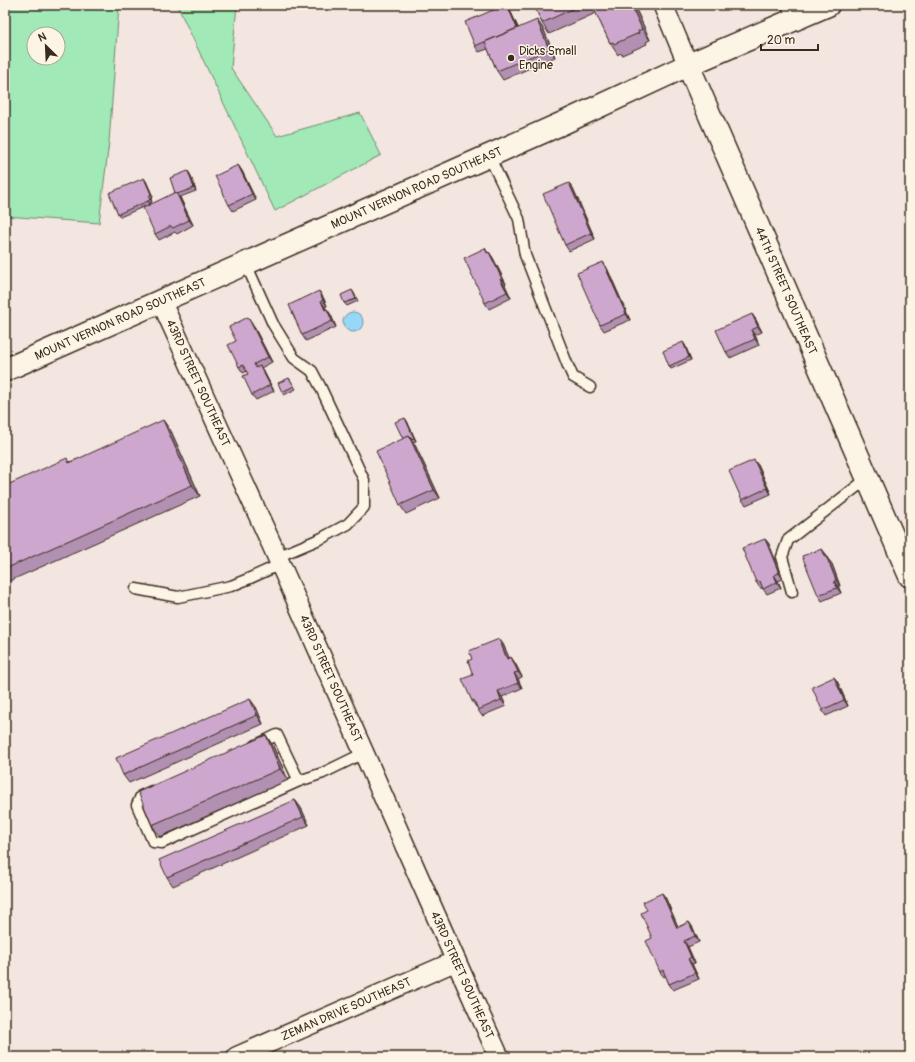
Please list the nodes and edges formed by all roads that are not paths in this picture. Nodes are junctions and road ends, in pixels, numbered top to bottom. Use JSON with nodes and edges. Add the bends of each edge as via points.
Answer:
{"nodes":[{"id":1,"x":663,"y":5,"type":"edge"},
{"id":2,"x":817,"y":7,"type":"edge"},
{"id":3,"x":790,"y":12,"type":"edge"},
{"id":4,"x":688,"y":65,"type":"junction"},
{"id":5,"x":489,"y":156,"type":"junction"},
{"id":6,"x":246,"y":264,"type":"junction"},
{"id":7,"x":160,"y":301,"type":"junction"},
{"id":8,"x":5,"y":370,"type":"edge"},
{"id":9,"x":590,"y":387,"type":"dead end"},
{"id":10,"x":868,"y":478,"type":"junction"},
{"id":11,"x":279,"y":561,"type":"junction"},
{"id":12,"x":910,"y":576,"type":"edge"},
{"id":13,"x":136,"y":589,"type":"dead end"},
{"id":14,"x":792,"y":592,"type":"dead end"},
{"id":15,"x":248,"y":748,"type":"edge"},
{"id":16,"x":364,"y":753,"type":"junction"},
{"id":17,"x":299,"y":781,"type":"junction"},
{"id":18,"x":162,"y":787,"type":"edge"},
{"id":19,"x":456,"y":961,"type":"junction"},
{"id":20,"x":236,"y":1057,"type":"edge"},
{"id":21,"x":499,"y":1057,"type":"edge"}],
"edges":[{"from":1,"to":4,"type":"street","name":"44TH STREET SOUTHEAST"},
{"from":2,"to":3,"type":"main road","name":"MOUNT VERNON ROAD SOUTHEAST"},
{"from":3,"to":4,"type":"main road","name":"MOUNT VERNON ROAD SOUTHEAST"},
{"from":4,"to":5,"type":"main road","name":"MOUNT VERNON ROAD SOUTHEAST"},
{"from":4,"to":10,"type":"main road","name":"44TH STREET SOUTHEAST"},
{"from":5,"to":6,"type":"main road","name":"MOUNT VERNON ROAD SOUTHEAST"},
{"from":5,"to":9,"type":"lane","via":[[519,219],[525,255],[568,366],[573,377]]},
{"from":6,"to":7,"type":"main road","name":"MOUNT VERNON ROAD SOUTHEAST"},
{"from":6,"to":11,"type":"lane","via":[[276,330],[294,358],[312,371],[318,381],[364,480],[364,507],[348,524]]},
{"from":7,"to":8,"type":"main road","name":"MOUNT VERNON ROAD SOUTHEAST"},
{"from":7,"to":11,"type":"street","name":"43RD STREET SOUTHEAST"},
{"from":10,"to":12,"type":"main road","name":"44TH STREET SOUTHEAST"},
{"from":10,"to":14,"type":"lane","via":[[788,540],[782,557]]},
{"from":11,"to":13,"type":"lane","via":[[248,580],[178,597]]},
{"from":11,"to":16,"type":"street","name":"43RD STREET SOUTHEAST"},
{"from":15,"to":17,"type":"lane","via":[[277,735]]},
{"from":16,"to":17,"type":"lane","via":[[323,773]]},
{"from":16,"to":19,"type":"street","name":"43RD STREET SOUTHEAST"},
{"from":17,"to":18,"type":"lane","via":[[162,843],[153,842],[137,805],[140,796]]},
{"from":19,"to":20,"type":"street","name":"ZEMAN DRIVE SOUTHEAST"},
{"from":19,"to":21,"type":"street","name":"43RD STREET SOUTHEAST"}]}
